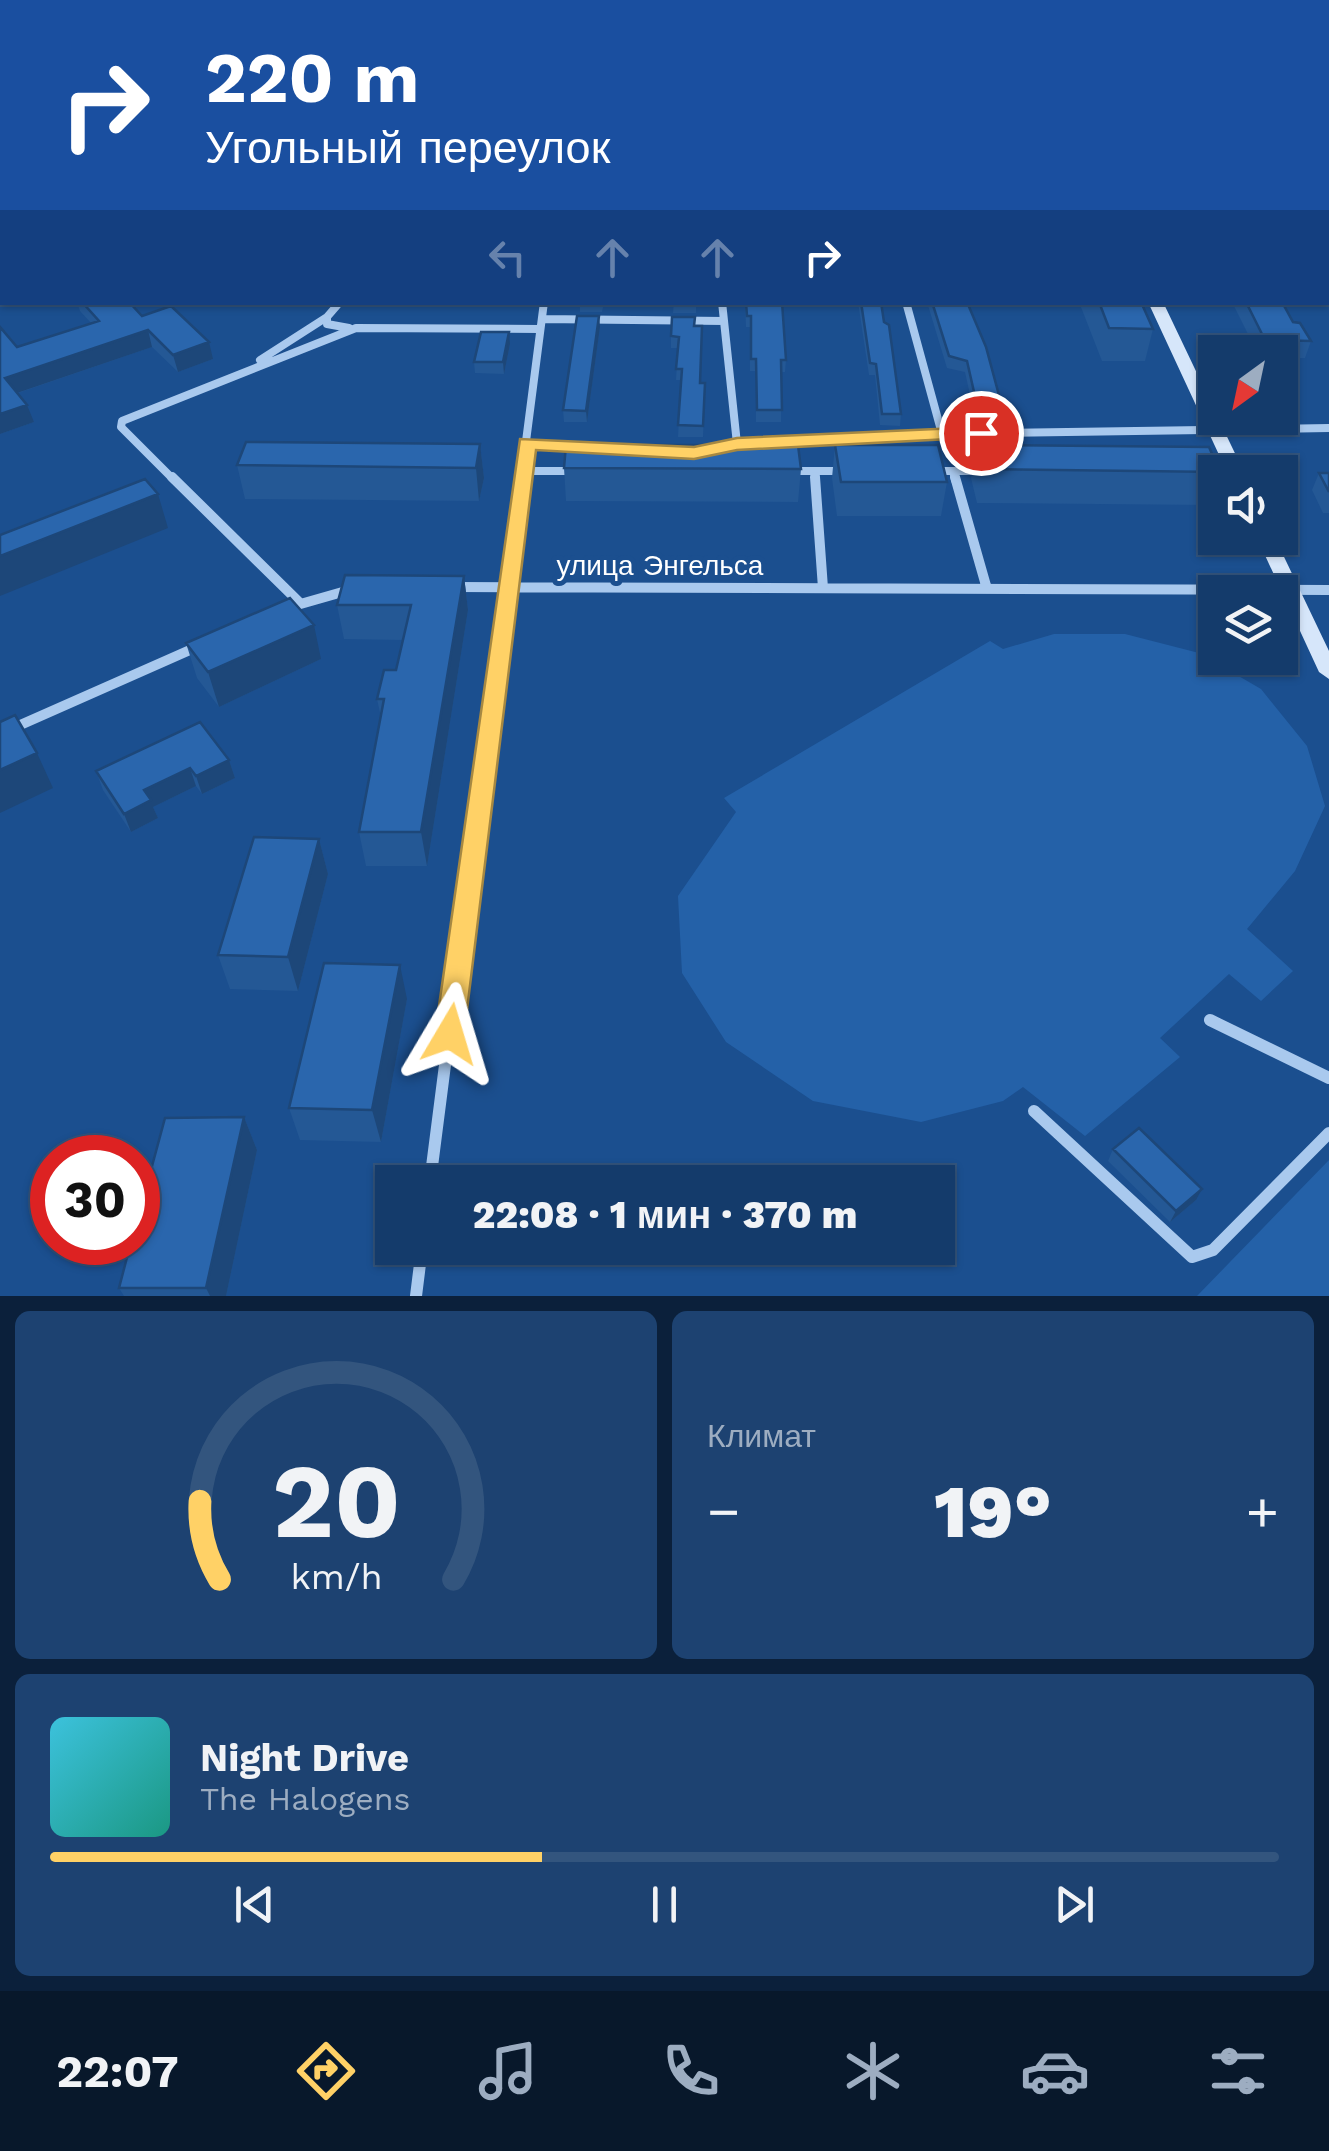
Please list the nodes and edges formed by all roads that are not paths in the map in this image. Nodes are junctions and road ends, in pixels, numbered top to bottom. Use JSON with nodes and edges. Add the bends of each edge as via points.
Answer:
{"nodes":[{"id":1,"x":337,"y":305,"type":"edge"},
{"id":2,"x":544,"y":305,"type":"edge"},
{"id":3,"x":722,"y":305,"type":"edge"},
{"id":4,"x":907,"y":305,"type":"edge"},
{"id":5,"x":1156,"y":305,"type":"edge"},
{"id":6,"x":327,"y":317,"type":"junction"},
{"id":7,"x":724,"y":321,"type":"junction"},
{"id":8,"x":541,"y":324,"type":"junction"},
{"id":9,"x":356,"y":328,"type":"junction"},
{"id":10,"x":242,"y":371,"type":"junction"},
{"id":11,"x":1198,"y":392,"type":"edge"},
{"id":12,"x":1198,"y":428,"type":"edge"},
{"id":13,"x":1298,"y":428,"type":"edge"},
{"id":14,"x":1329,"y":428,"type":"edge"},
{"id":15,"x":942,"y":434,"type":"junction"},
{"id":16,"x":527,"y":443,"type":"junction"},
{"id":17,"x":737,"y":444,"type":"junction"},
{"id":18,"x":582,"y":447,"type":"edge"},
{"id":19,"x":716,"y":450,"type":"edge"},
{"id":20,"x":522,"y":470,"type":"junction"},
{"id":21,"x":581,"y":470,"type":"edge"},
{"id":22,"x":776,"y":471,"type":"edge"},
{"id":23,"x":815,"y":471,"type":"junction"},
{"id":24,"x":854,"y":471,"type":"edge"},
{"id":25,"x":914,"y":471,"type":"edge"},
{"id":26,"x":954,"y":471,"type":"junction"},
{"id":27,"x":990,"y":471,"type":"edge"},
{"id":28,"x":362,"y":586,"type":"edge"},
{"id":29,"x":434,"y":587,"type":"edge"},
{"id":30,"x":506,"y":587,"type":"junction"},
{"id":31,"x":824,"y":588,"type":"junction"},
{"id":32,"x":988,"y":589,"type":"junction"},
{"id":33,"x":1198,"y":590,"type":"edge"},
{"id":34,"x":1298,"y":590,"type":"edge"},
{"id":35,"x":1329,"y":590,"type":"edge"},
{"id":36,"x":299,"y":602,"type":"junction"},
{"id":37,"x":1298,"y":607,"type":"edge"},
{"id":38,"x":264,"y":618,"type":"edge"},
{"id":39,"x":211,"y":641,"type":"edge"},
{"id":40,"x":1329,"y":672,"type":"edge"},
{"id":41,"x":0,"y":734,"type":"edge"},
{"id":42,"x":1210,"y":1020,"type":"dead end"},
{"id":43,"x":1329,"y":1078,"type":"edge"},
{"id":44,"x":1034,"y":1111,"type":"dead end"},
{"id":45,"x":1329,"y":1133,"type":"edge"},
{"id":46,"x":432,"y":1165,"type":"edge"},
{"id":47,"x":420,"y":1265,"type":"edge"},
{"id":48,"x":416,"y":1296,"type":"edge"}],
"edges":[{"from":1,"to":6,"type":"street"},
{"from":2,"to":8,"type":"street"},
{"from":3,"to":7,"type":"street"},
{"from":4,"to":15,"type":"street"},
{"from":5,"to":11,"type":"street"},
{"from":6,"to":9,"type":"street","via":[[331,326]]},
{"from":6,"to":10,"type":"street"},
{"from":7,"to":8,"type":"street"},
{"from":7,"to":17,"type":"street"},
{"from":8,"to":9,"type":"street"},
{"from":8,"to":16,"type":"street"},
{"from":9,"to":10,"type":"street"},
{"from":10,"to":36,"type":"street","via":[[130,415],[121,427]]},
{"from":12,"to":15,"type":"street"},
{"from":13,"to":14,"type":"street"},
{"from":15,"to":17,"type":"street"},
{"from":16,"to":18,"type":"street"},
{"from":16,"to":20,"type":"street"},
{"from":17,"to":19,"type":"street"},
{"from":20,"to":21,"type":"street"},
{"from":20,"to":30,"type":"street"},
{"from":22,"to":23,"type":"street"},
{"from":23,"to":24,"type":"street"},
{"from":23,"to":31,"type":"street"},
{"from":25,"to":26,"type":"street"},
{"from":26,"to":27,"type":"street"},
{"from":26,"to":32,"type":"street"},
{"from":28,"to":36,"type":"street"},
{"from":29,"to":30,"type":"street","name":"улица Энгельса"},
{"from":30,"to":31,"type":"street","name":"улица Энгельса"},
{"from":30,"to":46,"type":"street"},
{"from":31,"to":32,"type":"street","name":"улица Энгельса"},
{"from":32,"to":33,"type":"street","name":"улица Энгельса"},
{"from":34,"to":35,"type":"street","name":"улица Энгельса"},
{"from":36,"to":38,"type":"street"},
{"from":37,"to":40,"type":"street"},
{"from":39,"to":41,"type":"street"},
{"from":42,"to":43,"type":"street"},
{"from":44,"to":45,"type":"street","via":[[1192,1257],[1213,1250]]},
{"from":47,"to":48,"type":"street"}]}
